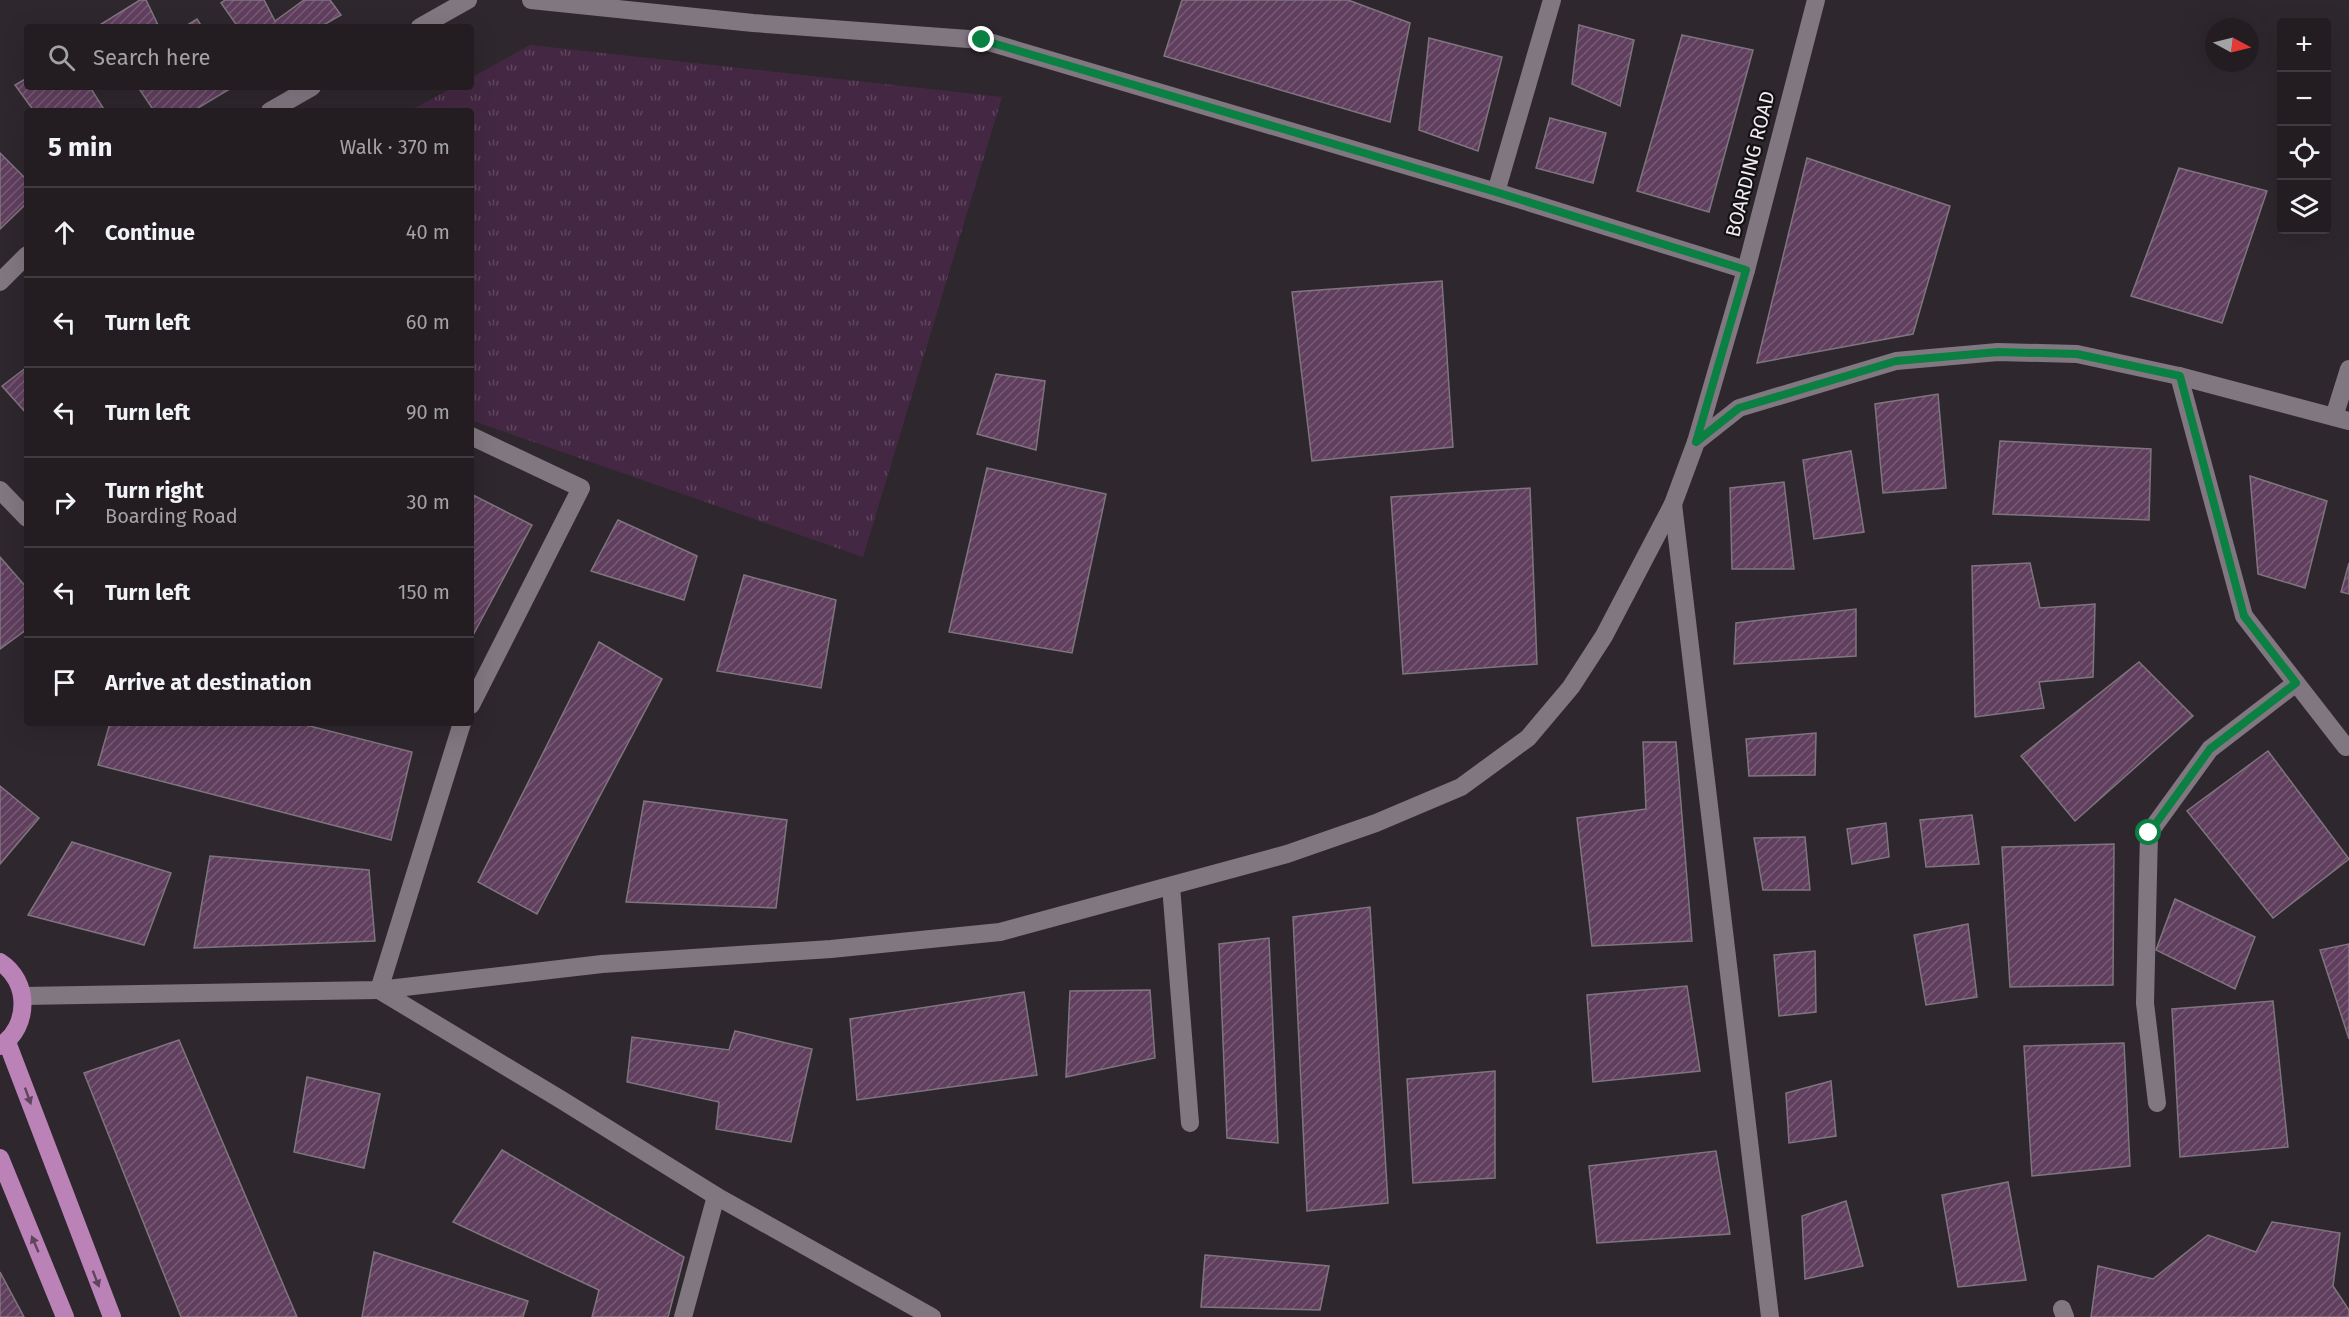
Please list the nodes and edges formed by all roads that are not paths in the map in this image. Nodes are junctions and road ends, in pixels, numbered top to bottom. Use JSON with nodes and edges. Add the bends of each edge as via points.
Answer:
{"nodes":[{"id":1,"x":468,"y":0,"type":"edge"},
{"id":2,"x":531,"y":0,"type":"edge"},
{"id":3,"x":1552,"y":0,"type":"edge"},
{"id":4,"x":1816,"y":0,"type":"edge"},
{"id":5,"x":425,"y":24,"type":"edge"},
{"id":6,"x":307,"y":90,"type":"edge"},
{"id":7,"x":275,"y":108,"type":"edge"},
{"id":8,"x":1496,"y":192,"type":"junction"},
{"id":9,"x":24,"y":258,"type":"edge"},
{"id":10,"x":1746,"y":270,"type":"junction"},
{"id":11,"x":0,"y":282,"type":"edge"},
{"id":12,"x":2349,"y":369,"type":"edge"},
{"id":13,"x":2180,"y":376,"type":"junction"},
{"id":14,"x":2342,"y":419,"type":"edge"},
{"id":15,"x":474,"y":437,"type":"edge"},
{"id":16,"x":1696,"y":442,"type":"junction"},
{"id":17,"x":0,"y":489,"type":"edge"},
{"id":18,"x":1673,"y":504,"type":"junction"},
{"id":19,"x":24,"y":515,"type":"edge"},
{"id":20,"x":2296,"y":683,"type":"junction"},
{"id":21,"x":474,"y":699,"type":"edge"},
{"id":22,"x":461,"y":726,"type":"edge"},
{"id":23,"x":2346,"y":747,"type":"dead end"},
{"id":24,"x":1171,"y":886,"type":"junction"},
{"id":25,"x":0,"y":962,"type":"edge"},
{"id":26,"x":379,"y":990,"type":"junction"},
{"id":27,"x":23,"y":996,"type":"junction"},
{"id":28,"x":4,"y":1044,"type":"edge"},
{"id":29,"x":2157,"y":1103,"type":"dead end"},
{"id":30,"x":1190,"y":1123,"type":"dead end"},
{"id":31,"x":0,"y":1158,"type":"edge"},
{"id":32,"x":716,"y":1196,"type":"junction"},
{"id":33,"x":65,"y":1317,"type":"edge"},
{"id":34,"x":112,"y":1317,"type":"edge"},
{"id":35,"x":683,"y":1317,"type":"edge"},
{"id":36,"x":932,"y":1317,"type":"edge"},
{"id":37,"x":1770,"y":1317,"type":"edge"}],
"edges":[{"from":1,"to":5,"type":"street"},
{"from":2,"to":8,"type":"street","via":[[753,23],[982,40]]},
{"from":3,"to":8,"type":"street"},
{"from":4,"to":10,"type":"street","name":"BOARDING ROAD"},
{"from":6,"to":7,"type":"street"},
{"from":8,"to":10,"type":"street"},
{"from":9,"to":11,"type":"street"},
{"from":10,"to":16,"type":"street","name":"BOARDING ROAD"},
{"from":12,"to":14,"type":"street"},
{"from":13,"to":14,"type":"street"},
{"from":13,"to":16,"type":"street","via":[[2077,354],[1998,352],[1896,361],[1739,408]]},
{"from":13,"to":20,"type":"street","via":[[2244,616]]},
{"from":15,"to":21,"type":"street","via":[[581,488]]},
{"from":16,"to":18,"type":"street","name":"BOARDING ROAD"},
{"from":17,"to":19,"type":"street"},
{"from":18,"to":24,"type":"street","name":"BOARDING ROAD","via":[[1604,636],[1571,687],[1528,738],[1461,787],[1376,823],[1287,854]]},
{"from":18,"to":37,"type":"street"},
{"from":20,"to":23,"type":"street"},
{"from":20,"to":29,"type":"street","via":[[2210,749],[2149,833],[2145,1003]]},
{"from":22,"to":26,"type":"street"},
{"from":24,"to":26,"type":"street","name":"BOARDING ROAD","via":[[1000,932],[831,949],[602,963]]},
{"from":24,"to":30,"type":"street"},
{"from":25,"to":27,"type":"main road","via":[[17,979]]},
{"from":26,"to":27,"type":"street","name":"BOARDING ROAD"},
{"from":26,"to":32,"type":"street"},
{"from":27,"to":28,"type":"main road","via":[[18,1028]]},
{"from":28,"to":34,"type":"main road","one_way":true},
{"from":33,"to":31,"type":"main road","one_way":true},
{"from":32,"to":35,"type":"street"},
{"from":32,"to":36,"type":"street"}]}
